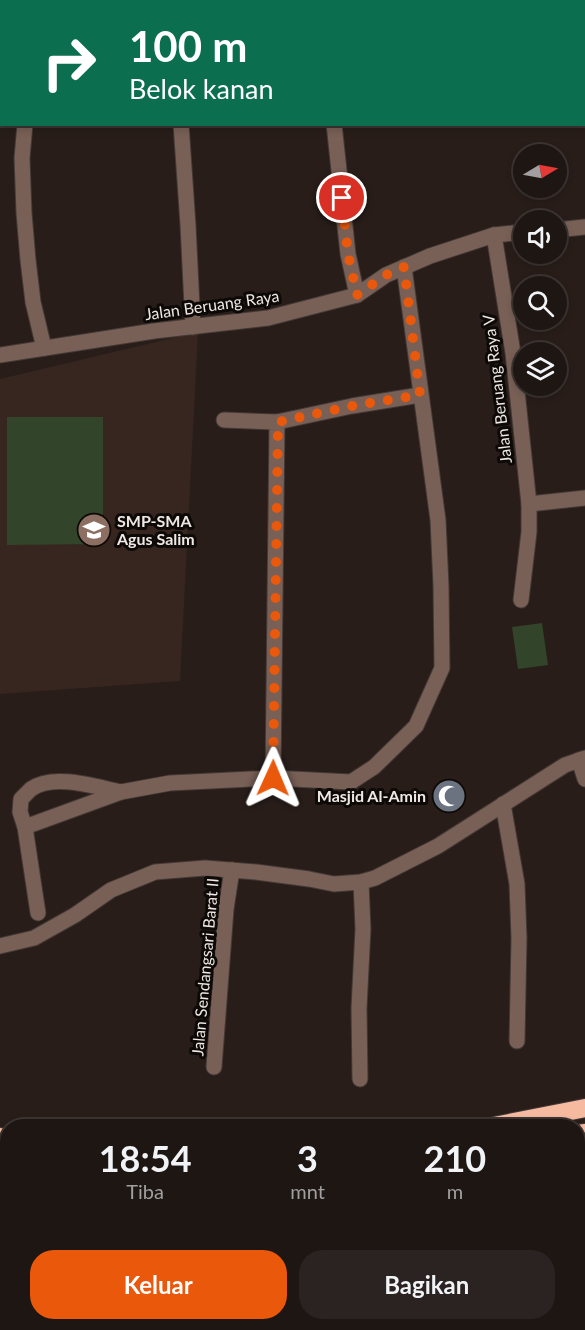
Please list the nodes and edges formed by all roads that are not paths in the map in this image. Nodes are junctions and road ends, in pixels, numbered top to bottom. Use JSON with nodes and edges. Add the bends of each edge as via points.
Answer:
{"nodes":[{"id":1,"x":25,"y":126,"type":"edge"},
{"id":2,"x":181,"y":126,"type":"edge"},
{"id":3,"x":334,"y":126,"type":"edge"},
{"id":4,"x":585,"y":227,"type":"edge"},
{"id":5,"x":567,"y":229,"type":"edge"},
{"id":6,"x":513,"y":233,"type":"edge"},
{"id":7,"x":494,"y":234,"type":"junction"},
{"id":8,"x":404,"y":267,"type":"junction"},
{"id":9,"x":357,"y":295,"type":"junction"},
{"id":10,"x":193,"y":327,"type":"junction"},
{"id":11,"x":44,"y":348,"type":"junction"},
{"id":12,"x":0,"y":355,"type":"edge"},
{"id":13,"x":420,"y":395,"type":"junction"},
{"id":14,"x":224,"y":420,"type":"dead end"},
{"id":15,"x":278,"y":422,"type":"junction"},
{"id":16,"x":585,"y":498,"type":"edge"},
{"id":17,"x":529,"y":504,"type":"junction"},
{"id":18,"x":521,"y":600,"type":"dead end"},
{"id":19,"x":582,"y":759,"type":"edge"},
{"id":20,"x":273,"y":778,"type":"junction"},
{"id":21,"x":585,"y":779,"type":"edge"},
{"id":22,"x":121,"y":792,"type":"junction"},
{"id":23,"x":503,"y":804,"type":"junction"},
{"id":24,"x":25,"y":827,"type":"junction"},
{"id":25,"x":232,"y":870,"type":"junction"},
{"id":26,"x":361,"y":882,"type":"junction"},
{"id":27,"x":38,"y":913,"type":"dead end"},
{"id":28,"x":0,"y":946,"type":"edge"},
{"id":29,"x":517,"y":1041,"type":"dead end"},
{"id":30,"x":214,"y":1067,"type":"dead end"},
{"id":31,"x":360,"y":1079,"type":"dead end"},
{"id":32,"x":585,"y":1108,"type":"edge"},
{"id":33,"x":529,"y":1119,"type":"edge"}],
"edges":[{"from":1,"to":11,"type":"street","via":[[22,158],[28,260]]},
{"from":2,"to":10,"type":"street"},
{"from":3,"to":9,"type":"street","via":[[348,254]]},
{"from":4,"to":5,"type":"street"},
{"from":6,"to":7,"type":"street","name":"Jalan Beruang Raya"},
{"from":7,"to":8,"type":"street","name":"Jalan Beruang Raya"},
{"from":7,"to":17,"type":"street","name":"Jalan Beruang Raya V","via":[[513,353]]},
{"from":8,"to":9,"type":"street","name":"Jalan Beruang Raya"},
{"from":8,"to":13,"type":"street"},
{"from":9,"to":10,"type":"street","name":"Jalan Beruang Raya","via":[[268,318]]},
{"from":10,"to":11,"type":"street","name":"Jalan Beruang Raya"},
{"from":11,"to":12,"type":"street","name":"Jalan Beruang Raya"},
{"from":13,"to":15,"type":"street"},
{"from":13,"to":20,"type":"street","via":[[438,520],[442,668],[416,726],[374,767],[351,782]]},
{"from":14,"to":15,"type":"street"},
{"from":15,"to":20,"type":"street"},
{"from":16,"to":17,"type":"street"},
{"from":17,"to":18,"type":"street","name":"Jalan Beruang Raya V"},
{"from":19,"to":21,"type":"street"},
{"from":19,"to":23,"type":"street","via":[[565,765]]},
{"from":20,"to":22,"type":"street","via":[[170,783]]},
{"from":22,"to":24,"type":"street"},
{"from":22,"to":24,"type":"street","via":[[78,783],[51,782],[33,788],[21,799]]},
{"from":23,"to":26,"type":"street","via":[[438,846]]},
{"from":23,"to":29,"type":"street","via":[[517,884]]},
{"from":24,"to":27,"type":"street"},
{"from":25,"to":26,"type":"street","via":[[334,884]]},
{"from":25,"to":28,"type":"street","via":[[155,872],[111,890],[34,938]]},
{"from":25,"to":30,"type":"street","name":"Jalan Sendangsari Barat II"},
{"from":26,"to":31,"type":"street"},
{"from":32,"to":33,"type":"highway"}]}
